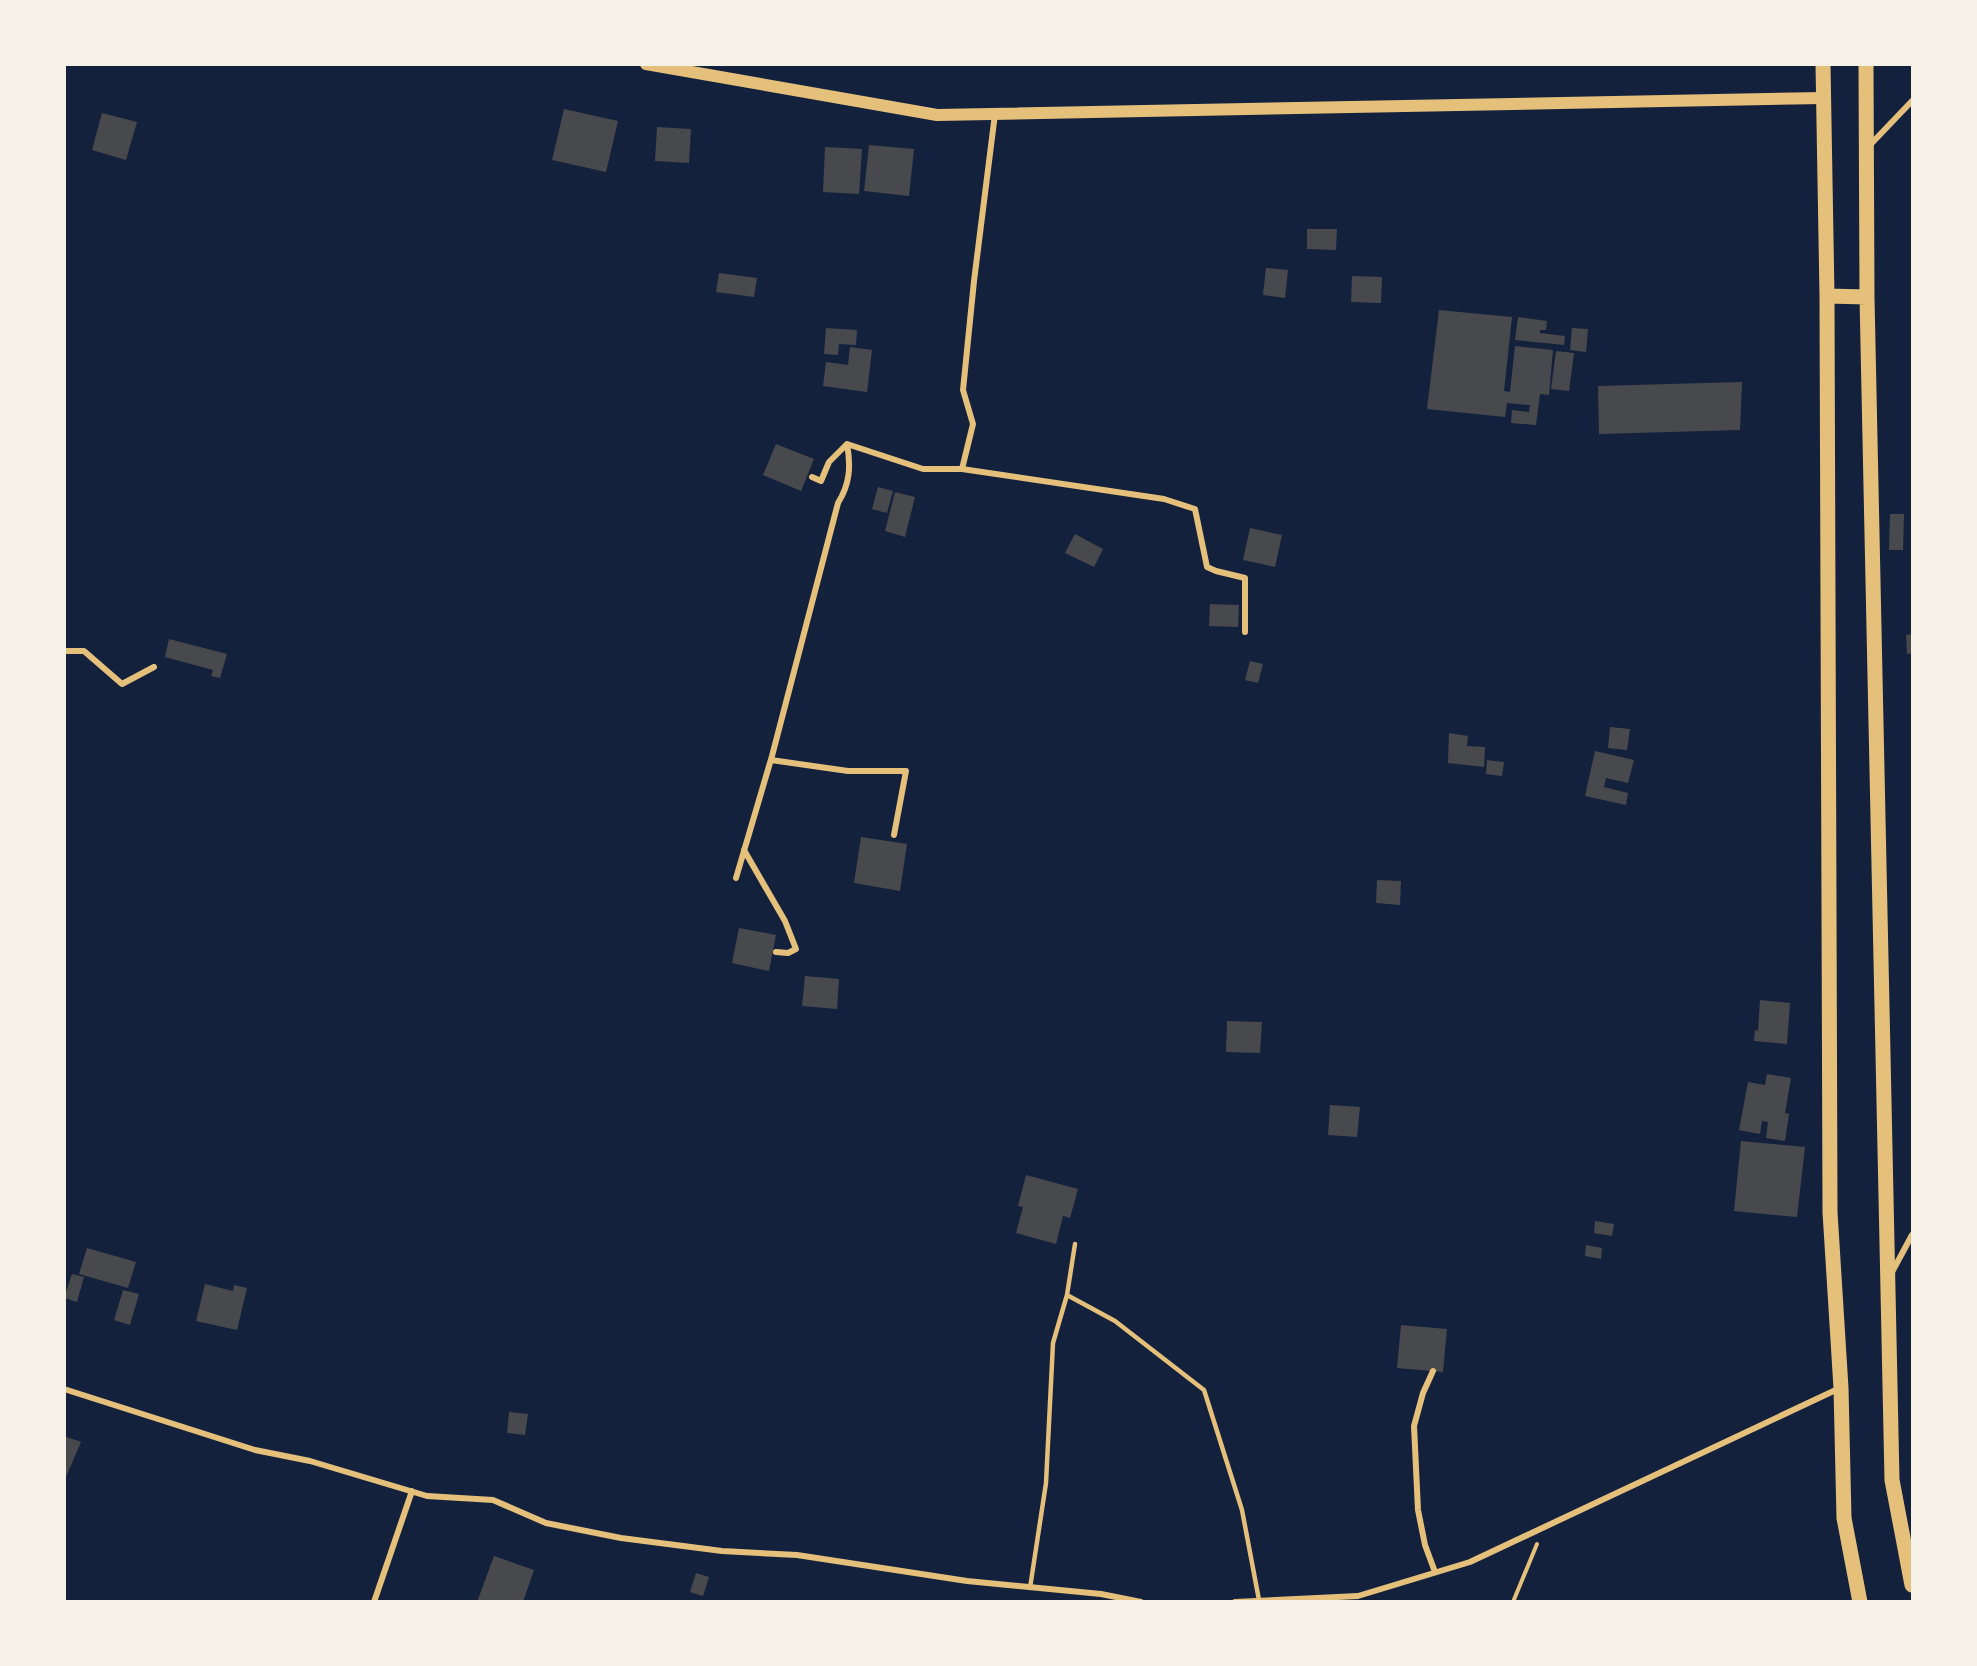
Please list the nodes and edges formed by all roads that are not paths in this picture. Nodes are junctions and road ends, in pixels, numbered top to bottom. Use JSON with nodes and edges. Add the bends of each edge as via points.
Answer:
{"nodes":[{"id":1,"x":646,"y":64,"type":"edge"},
{"id":2,"x":1823,"y":64,"type":"edge"},
{"id":3,"x":1866,"y":64,"type":"edge"},
{"id":4,"x":1823,"y":98,"type":"junction"},
{"id":5,"x":1912,"y":101,"type":"edge"},
{"id":6,"x":995,"y":114,"type":"junction"},
{"id":7,"x":1867,"y":148,"type":"junction"},
{"id":8,"x":1827,"y":296,"type":"junction"},
{"id":9,"x":1867,"y":297,"type":"junction"},
{"id":10,"x":847,"y":444,"type":"junction"},
{"id":11,"x":962,"y":469,"type":"junction"},
{"id":12,"x":812,"y":477,"type":"dead end"},
{"id":13,"x":1245,"y":632,"type":"dead end"},
{"id":14,"x":64,"y":651,"type":"edge"},
{"id":15,"x":154,"y":667,"type":"dead end"},
{"id":16,"x":771,"y":760,"type":"junction"},
{"id":17,"x":894,"y":835,"type":"dead end"},
{"id":18,"x":744,"y":850,"type":"junction"},
{"id":19,"x":736,"y":878,"type":"dead end"},
{"id":20,"x":776,"y":952,"type":"dead end"},
{"id":21,"x":1912,"y":1235,"type":"edge"},
{"id":22,"x":1075,"y":1244,"type":"dead end"},
{"id":23,"x":1888,"y":1281,"type":"junction"},
{"id":24,"x":1066,"y":1295,"type":"junction"},
{"id":25,"x":1433,"y":1371,"type":"dead end"},
{"id":26,"x":1841,"y":1388,"type":"junction"},
{"id":27,"x":64,"y":1389,"type":"edge"},
{"id":28,"x":412,"y":1491,"type":"junction"},
{"id":29,"x":1435,"y":1572,"type":"junction"},
{"id":30,"x":1912,"y":1585,"type":"edge"},
{"id":31,"x":1030,"y":1588,"type":"junction"},
{"id":32,"x":1259,"y":1600,"type":"junction"},
{"id":33,"x":374,"y":1602,"type":"edge"},
{"id":34,"x":1141,"y":1602,"type":"edge"},
{"id":35,"x":1235,"y":1602,"type":"edge"},
{"id":36,"x":1860,"y":1602,"type":"edge"}],
"edges":[{"from":1,"to":6,"type":"main road","via":[[937,115]]},
{"from":2,"to":4,"type":"main road"},
{"from":3,"to":7,"type":"main road"},
{"from":4,"to":6,"type":"main road"},
{"from":4,"to":8,"type":"main road"},
{"from":5,"to":7,"type":"street"},
{"from":6,"to":11,"type":"street","via":[[963,390],[973,424]]},
{"from":7,"to":9,"type":"main road"},
{"from":8,"to":9,"type":"main road"},
{"from":8,"to":26,"type":"main road","via":[[1830,1212]]},
{"from":9,"to":23,"type":"main road"},
{"from":10,"to":11,"type":"street","via":[[923,469]]},
{"from":10,"to":12,"type":"street","via":[[829,462],[821,481]]},
{"from":10,"to":16,"type":"street","via":[[847,489],[838,503]]},
{"from":11,"to":13,"type":"street","via":[[1164,499],[1195,509],[1207,567],[1245,578]]},
{"from":14,"to":15,"type":"street","via":[[84,651],[122,684]]},
{"from":16,"to":17,"type":"street","via":[[848,771],[906,771]]},
{"from":16,"to":18,"type":"street"},
{"from":18,"to":19,"type":"street"},
{"from":18,"to":20,"type":"street","via":[[785,921],[796,949],[788,954]]},
{"from":21,"to":23,"type":"street"},
{"from":22,"to":24,"type":"lane"},
{"from":23,"to":30,"type":"main road","via":[[1892,1480]]},
{"from":24,"to":31,"type":"lane","via":[[1053,1343],[1046,1484]]},
{"from":24,"to":32,"type":"lane","via":[[1115,1321],[1204,1390],[1242,1510]]},
{"from":25,"to":29,"type":"street","via":[[1414,1426],[1418,1510]]},
{"from":26,"to":29,"type":"street","via":[[1543,1529],[1470,1562]]},
{"from":26,"to":36,"type":"main road","via":[[1844,1518]]},
{"from":27,"to":28,"type":"street","via":[[255,1450],[310,1461]]},
{"from":28,"to":31,"type":"street","via":[[427,1496],[494,1500],[546,1523],[621,1538],[797,1556]]},
{"from":28,"to":33,"type":"street"},
{"from":29,"to":32,"type":"street","via":[[1358,1596]]},
{"from":31,"to":34,"type":"street"},
{"from":32,"to":35,"type":"street"}]}
